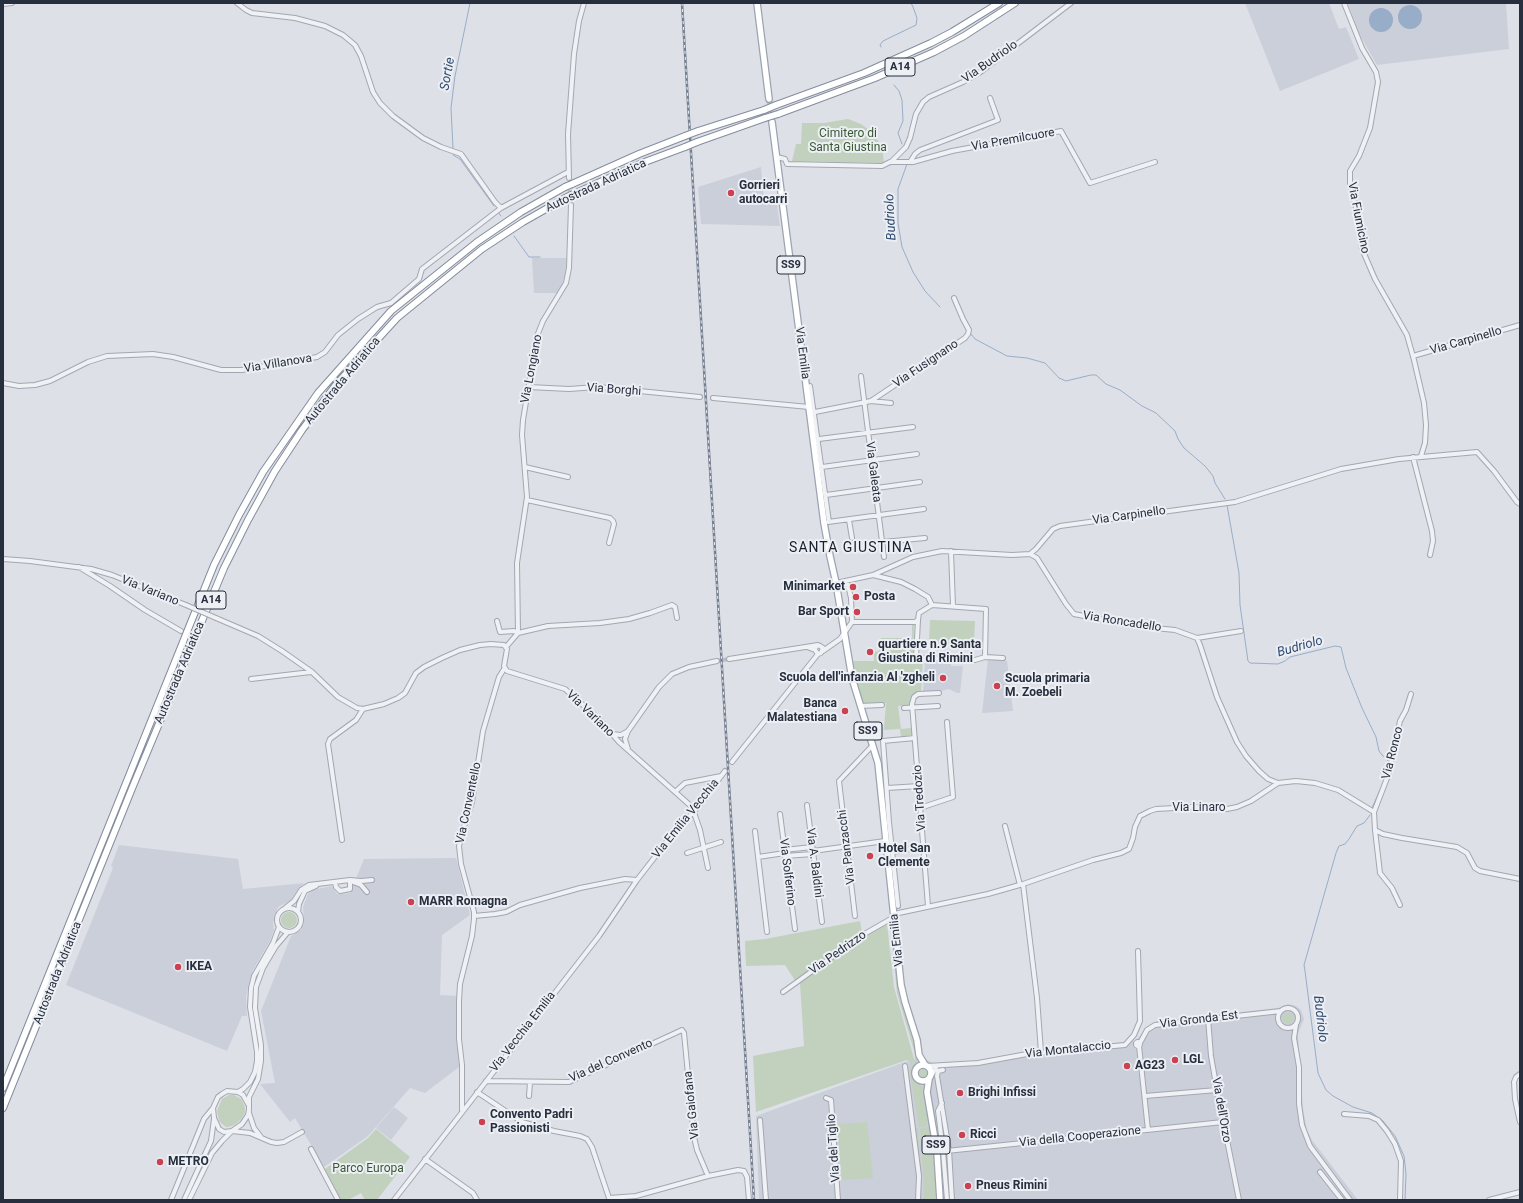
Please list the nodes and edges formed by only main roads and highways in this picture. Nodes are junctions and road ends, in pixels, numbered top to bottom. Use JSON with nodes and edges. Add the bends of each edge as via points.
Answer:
{"nodes":[{"id":1,"x":757,"y":3,"type":"edge"},
{"id":2,"x":999,"y":3,"type":"edge"},
{"id":3,"x":1015,"y":3,"type":"edge"},
{"id":4,"x":769,"y":99,"type":"tunnel mouth"},
{"id":5,"x":772,"y":122,"type":"tunnel mouth"},
{"id":6,"x":920,"y":1055,"type":"junction"},
{"id":7,"x":926,"y":1065,"type":"junction"},
{"id":8,"x":917,"y":1068,"type":"junction"},
{"id":9,"x":930,"y":1077,"type":"junction"},
{"id":10,"x":919,"y":1080,"type":"junction"},
{"id":11,"x":3,"y":1088,"type":"edge"},
{"id":12,"x":927,"y":1092,"type":"junction"},
{"id":13,"x":3,"y":1108,"type":"edge"},
{"id":14,"x":940,"y":1200,"type":"edge"}],
"edges":[{"from":1,"to":4,"type":"main road"},
{"from":2,"to":11,"type":"highway","name":"Autostrada Adriatica","number":"A14","bridge":true,"via":[[931,43],[864,73],[698,131],[571,181],[565,188],[521,212],[477,242],[391,311],[318,393],[264,472],[214,565]]},
{"from":3,"to":13,"type":"highway","name":"Autostrada Adriatica","number":"A14","bridge":true,"via":[[964,36],[875,78],[642,163],[566,197],[482,249],[397,318],[335,386],[302,430],[275,471],[224,568]]},
{"from":5,"to":6,"type":"main road","name":"Via Emilia","number":"SS9","via":[[830,556],[852,678],[878,763],[901,985]]},
{"from":6,"to":7,"type":"main road","name":"Via Emilia","number":"SS9"},
{"from":6,"to":8,"type":"main road","name":"Via Emilia","number":"SS9"},
{"from":7,"to":8,"type":"main road"},
{"from":7,"to":9,"type":"main road","name":"Via Emilia","number":"SS9","via":[[931,1070]]},
{"from":8,"to":10,"type":"main road","name":"Via Emilia","number":"SS9","via":[[915,1076]]},
{"from":9,"to":10,"type":"main road","via":[[924,1081]]},
{"from":9,"to":12,"type":"main road","name":"Via Emilia","number":"SS9"},
{"from":10,"to":12,"type":"main road","name":"Via Emilia","number":"SS9"},
{"from":12,"to":14,"type":"main road","name":"Via Emilia","number":"SS9","via":[[937,1152]]}]}
